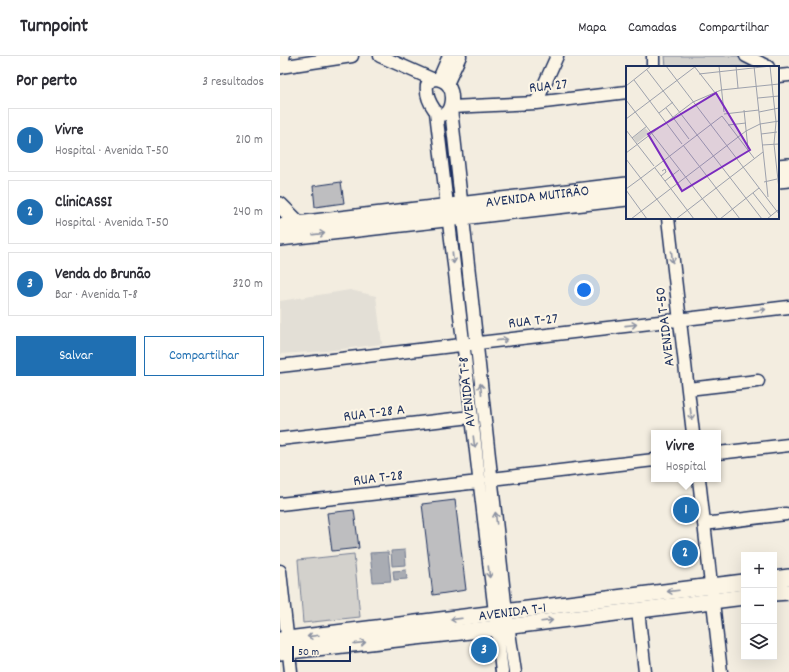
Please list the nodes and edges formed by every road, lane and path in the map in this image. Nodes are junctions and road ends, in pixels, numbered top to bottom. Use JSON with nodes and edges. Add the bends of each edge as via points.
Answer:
{"nodes":[{"id":1,"x":282,"y":56,"type":"edge"},
{"id":2,"x":352,"y":56,"type":"edge"},
{"id":3,"x":380,"y":56,"type":"edge"},
{"id":4,"x":449,"y":56,"type":"edge"},
{"id":5,"x":460,"y":56,"type":"edge"},
{"id":6,"x":557,"y":56,"type":"edge"},
{"id":7,"x":653,"y":56,"type":"edge"},
{"id":8,"x":746,"y":56,"type":"edge"},
{"id":9,"x":654,"y":66,"type":"edge"},
{"id":10,"x":766,"y":66,"type":"edge"},
{"id":11,"x":280,"y":67,"type":"edge"},
{"id":12,"x":544,"y":85,"type":"junction"},
{"id":13,"x":442,"y":92,"type":"junction"},
{"id":14,"x":626,"y":92,"type":"edge"},
{"id":15,"x":549,"y":101,"type":"junction"},
{"id":16,"x":536,"y":103,"type":"junction"},
{"id":17,"x":436,"y":112,"type":"junction"},
{"id":18,"x":789,"y":166,"type":"edge"},
{"id":19,"x":779,"y":167,"type":"edge"},
{"id":20,"x":789,"y":179,"type":"edge"},
{"id":21,"x":779,"y":180,"type":"edge"},
{"id":22,"x":626,"y":185,"type":"edge"},
{"id":23,"x":626,"y":198,"type":"edge"},
{"id":24,"x":280,"y":205,"type":"edge"},
{"id":25,"x":454,"y":212,"type":"junction"},
{"id":26,"x":668,"y":219,"type":"edge"},
{"id":27,"x":299,"y":224,"type":"junction"},
{"id":28,"x":280,"y":226,"type":"edge"},
{"id":29,"x":280,"y":238,"type":"edge"},
{"id":30,"x":789,"y":307,"type":"edge"},
{"id":31,"x":679,"y":320,"type":"junction"},
{"id":32,"x":476,"y":343,"type":"junction"},
{"id":33,"x":463,"y":344,"type":"junction"},
{"id":34,"x":280,"y":366,"type":"edge"},
{"id":35,"x":758,"y":381,"type":"dead end"},
{"id":36,"x":688,"y":389,"type":"junction"},
{"id":37,"x":471,"y":417,"type":"junction"},
{"id":38,"x":693,"y":430,"type":"edge"},
{"id":39,"x":280,"y":439,"type":"edge"},
{"id":40,"x":789,"y":444,"type":"edge"},
{"id":41,"x":721,"y":453,"type":"edge"},
{"id":42,"x":651,"y":460,"type":"edge"},
{"id":43,"x":492,"y":479,"type":"junction"},
{"id":44,"x":479,"y":482,"type":"junction"},
{"id":45,"x":699,"y":482,"type":"edge"},
{"id":46,"x":280,"y":504,"type":"edge"},
{"id":47,"x":786,"y":514,"type":"dead end"},
{"id":48,"x":704,"y":524,"type":"junction"},
{"id":49,"x":280,"y":571,"type":"edge"},
{"id":50,"x":789,"y":577,"type":"edge"},
{"id":51,"x":777,"y":579,"type":"edge"},
{"id":52,"x":741,"y":583,"type":"edge"},
{"id":53,"x":789,"y":592,"type":"edge"},
{"id":54,"x":712,"y":593,"type":"junction"},
{"id":55,"x":777,"y":593,"type":"edge"},
{"id":56,"x":741,"y":597,"type":"edge"},
{"id":57,"x":638,"y":610,"type":"junction"},
{"id":58,"x":501,"y":620,"type":"junction"},
{"id":59,"x":284,"y":645,"type":"edge"},
{"id":60,"x":291,"y":672,"type":"edge"},
{"id":61,"x":502,"y":672,"type":"edge"},
{"id":62,"x":515,"y":672,"type":"edge"},
{"id":63,"x":645,"y":672,"type":"edge"},
{"id":64,"x":721,"y":672,"type":"edge"}],
"edges":[{"from":1,"to":11,"type":"main road"},
{"from":2,"to":11,"type":"street"},
{"from":3,"to":13,"type":"street","name":"RUA 27"},
{"from":4,"to":13,"type":"street","name":"AVENIDA T-8"},
{"from":5,"to":13,"type":"street"},
{"from":6,"to":12,"type":"street"},
{"from":7,"to":9,"type":"street"},
{"from":8,"to":10,"type":"street"},
{"from":12,"to":15,"type":"street"},
{"from":12,"to":16,"type":"street"},
{"from":13,"to":16,"type":"street","name":"RUA 27","via":[[472,106]]},
{"from":13,"to":17,"type":"street","name":"AVENIDA T-8","via":[[432,105]]},
{"from":13,"to":17,"type":"street","via":[[448,113]]},
{"from":13,"to":25,"type":"street","name":"AVENIDA T-8"},
{"from":14,"to":15,"type":"street","name":"RUA 27"},
{"from":15,"to":16,"type":"street","name":"RUA 27"},
{"from":17,"to":25,"type":"street","name":"AVENIDA T-8"},
{"from":18,"to":19,"type":"main road"},
{"from":20,"to":21,"type":"main road"},
{"from":22,"to":25,"type":"main road","name":"AVENIDA MUTIRÃO"},
{"from":23,"to":25,"type":"main road","name":"AVENIDA MUTIRÃO"},
{"from":24,"to":27,"type":"main road"},
{"from":25,"to":27,"type":"main road"},
{"from":29,"to":25,"type":"main road","one_way":true},
{"from":25,"to":32,"type":"street","name":"AVENIDA T-8"},
{"from":25,"to":33,"type":"street","name":"AVENIDA T-8","one_way":true},
{"from":26,"to":31,"type":"street","name":"AVENIDA T-50","one_way":true},
{"from":27,"to":28,"type":"main road"},
{"from":31,"to":30,"type":"street","name":"RUA T-27","one_way":true},
{"from":32,"to":31,"type":"street","name":"RUA T-27","one_way":true},
{"from":31,"to":36,"type":"street","name":"AVENIDA T-50"},
{"from":32,"to":33,"type":"street","name":"RUA T-27"},
{"from":43,"to":32,"type":"street","name":"AVENIDA T-8","one_way":true},
{"from":33,"to":34,"type":"street","name":"RUA T-27"},
{"from":33,"to":37,"type":"street","name":"AVENIDA T-8"},
{"from":35,"to":36,"type":"street"},
{"from":36,"to":38,"type":"street","name":"AVENIDA T-50","one_way":true},
{"from":37,"to":39,"type":"street","name":"RUA T-28 A"},
{"from":37,"to":44,"type":"street","name":"AVENIDA T-8","one_way":true},
{"from":40,"to":41,"type":"street"},
{"from":42,"to":43,"type":"street"},
{"from":58,"to":43,"type":"street","name":"AVENIDA T-8","one_way":true},
{"from":44,"to":46,"type":"street","name":"RUA T-28"},
{"from":44,"to":58,"type":"street","name":"AVENIDA T-8","one_way":true},
{"from":45,"to":48,"type":"street"},
{"from":47,"to":48,"type":"street"},
{"from":48,"to":54,"type":"street"},
{"from":49,"to":59,"type":"street"},
{"from":50,"to":51,"type":"main road"},
{"from":52,"to":54,"type":"main road","name":"AVENIDA T-1"},
{"from":53,"to":55,"type":"main road"},
{"from":54,"to":56,"type":"main road","name":"AVENIDA T-1"},
{"from":54,"to":57,"type":"main road","name":"AVENIDA T-1"},
{"from":54,"to":58,"type":"main road","name":"AVENIDA T-1","one_way":true},
{"from":54,"to":64,"type":"street"},
{"from":58,"to":57,"type":"main road","name":"AVENIDA T-1","one_way":true},
{"from":57,"to":63,"type":"street"},
{"from":58,"to":59,"type":"main road","name":"AVENIDA T-1"},
{"from":58,"to":61,"type":"street","name":"AVENIDA T-8"},
{"from":58,"to":62,"type":"street","name":"AVENIDA T-8"},
{"from":59,"to":60,"type":"street"}]}
